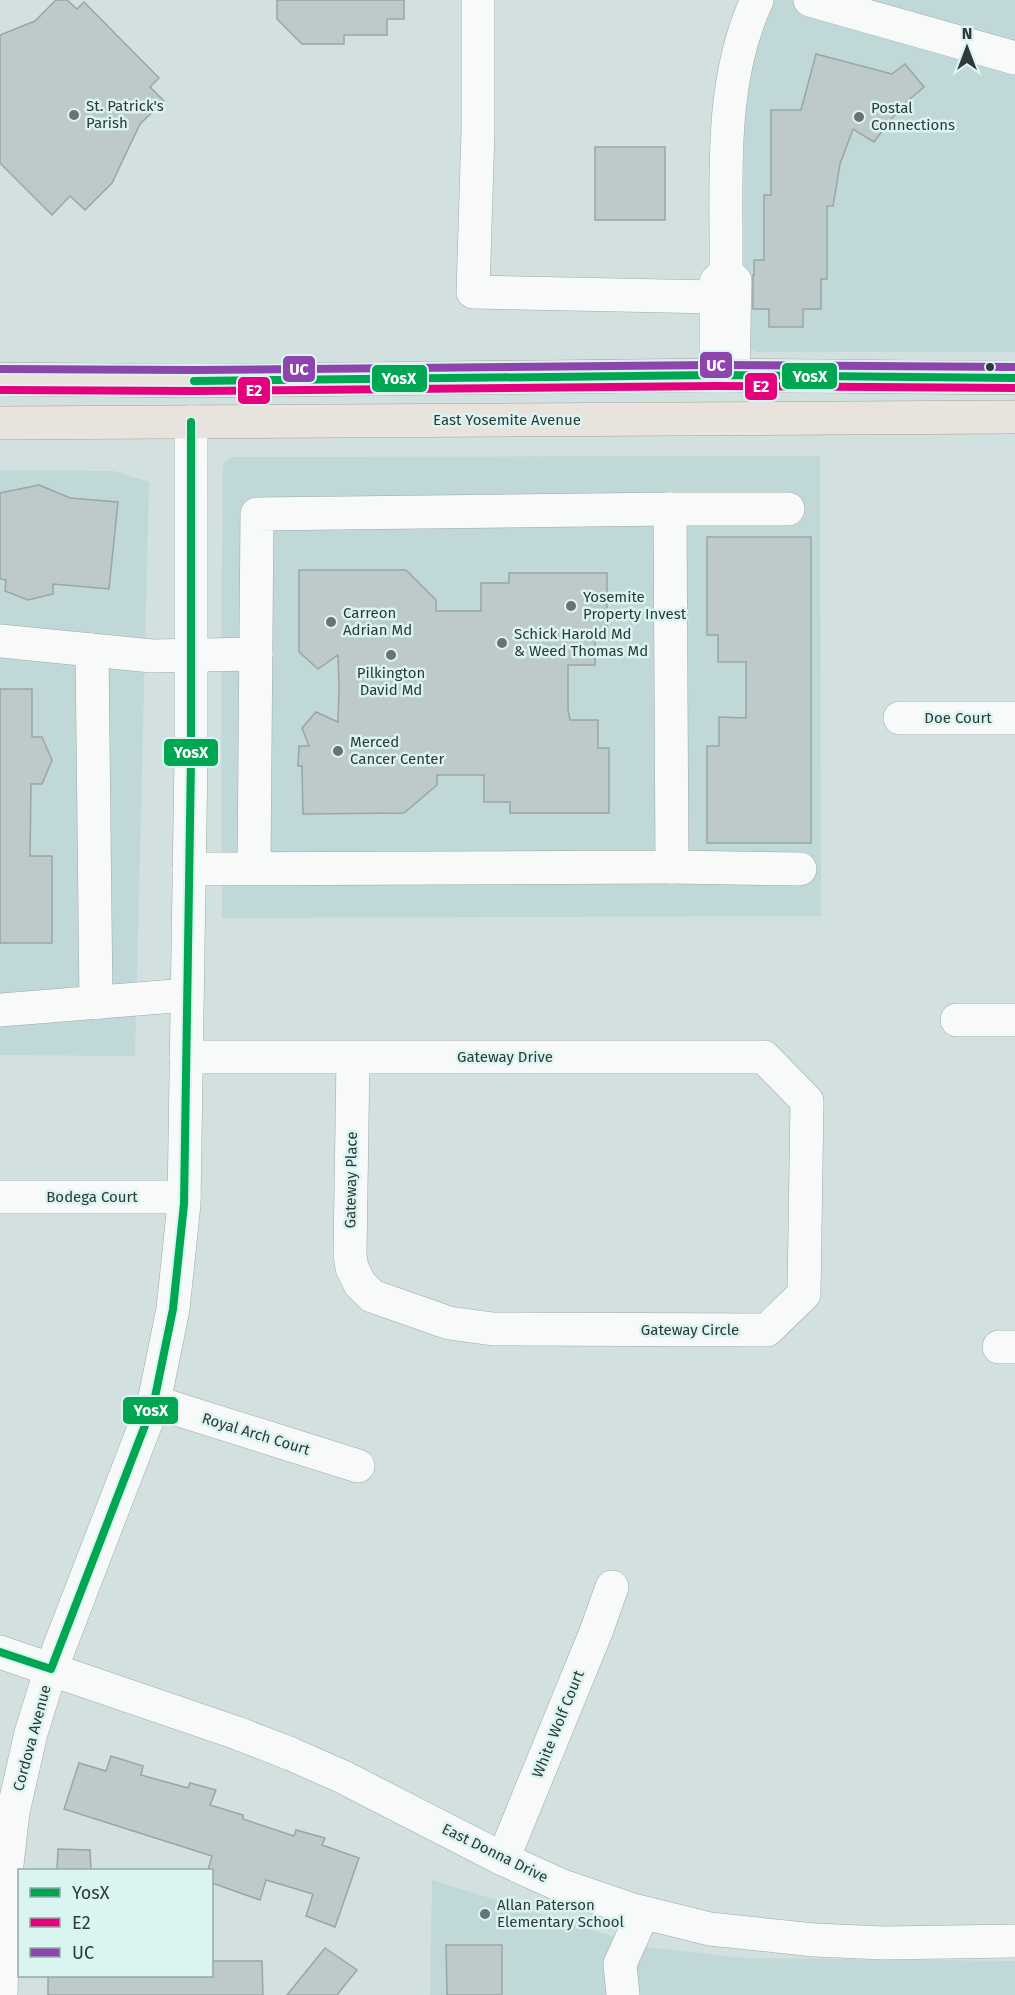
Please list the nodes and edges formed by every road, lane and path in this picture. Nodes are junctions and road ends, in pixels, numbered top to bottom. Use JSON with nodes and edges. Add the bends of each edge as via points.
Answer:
{"nodes":[{"id":1,"x":478,"y":0,"type":"edge"},
{"id":2,"x":757,"y":0,"type":"edge"},
{"id":3,"x":810,"y":0,"type":"edge"},
{"id":4,"x":1015,"y":58,"type":"edge"},
{"id":5,"x":721,"y":284,"type":"junction"},
{"id":6,"x":724,"y":375,"type":"junction"},
{"id":7,"x":409,"y":378,"type":"junction"},
{"id":8,"x":1015,"y":378,"type":"edge"},
{"id":9,"x":0,"y":379,"type":"edge"},
{"id":10,"x":1015,"y":417,"type":"edge"},
{"id":11,"x":191,"y":422,"type":"junction"},
{"id":12,"x":0,"y":423,"type":"edge"},
{"id":13,"x":670,"y":509,"type":"junction"},
{"id":14,"x":788,"y":509,"type":"dead end"},
{"id":15,"x":0,"y":640,"type":"edge"},
{"id":16,"x":92,"y":650,"type":"junction"},
{"id":17,"x":256,"y":654,"type":"junction"},
{"id":18,"x":191,"y":655,"type":"junction"},
{"id":19,"x":900,"y":718,"type":"dead end"},
{"id":20,"x":1015,"y":718,"type":"edge"},
{"id":21,"x":672,"y":867,"type":"junction"},
{"id":22,"x":254,"y":869,"type":"junction"},
{"id":23,"x":800,"y":869,"type":"dead end"},
{"id":24,"x":189,"y":870,"type":"junction"},
{"id":25,"x":187,"y":995,"type":"junction"},
{"id":26,"x":96,"y":1003,"type":"junction"},
{"id":27,"x":0,"y":1010,"type":"edge"},
{"id":28,"x":957,"y":1020,"type":"dead end"},
{"id":29,"x":1015,"y":1020,"type":"edge"},
{"id":30,"x":186,"y":1058,"type":"junction"},
{"id":31,"x":353,"y":1058,"type":"junction"},
{"id":32,"x":807,"y":1101,"type":"joint"},
{"id":33,"x":0,"y":1197,"type":"edge"},
{"id":34,"x":184,"y":1197,"type":"junction"},
{"id":35,"x":372,"y":1296,"type":"joint"},
{"id":36,"x":154,"y":1402,"type":"junction"},
{"id":37,"x":358,"y":1466,"type":"dead end"},
{"id":38,"x":612,"y":1587,"type":"dead end"},
{"id":39,"x":0,"y":1652,"type":"edge"},
{"id":40,"x":51,"y":1669,"type":"junction"},
{"id":41,"x":503,"y":1859,"type":"junction"},
{"id":42,"x":643,"y":1913,"type":"junction"},
{"id":43,"x":1015,"y":1941,"type":"edge"},
{"id":44,"x":1,"y":1995,"type":"edge"},
{"id":45,"x":624,"y":1995,"type":"edge"}],
"edges":[{"from":1,"to":5,"type":"street","via":[[473,291]]},
{"from":2,"to":5,"type":"street","via":[[735,64],[729,103]]},
{"from":3,"to":4,"type":"street"},
{"from":5,"to":6,"type":"street","via":[[735,281]]},
{"from":6,"to":7,"type":"main road"},
{"from":6,"to":8,"type":"main road"},
{"from":7,"to":9,"type":"main road"},
{"from":7,"to":11,"type":"main road","via":[[378,399],[218,405]]},
{"from":10,"to":11,"type":"main road","name":"East Yosemite Avenue"},
{"from":11,"to":12,"type":"main road","name":"East Yosemite Avenue"},
{"from":11,"to":18,"type":"street","name":"Cordova Avenue"},
{"from":13,"to":14,"type":"street"},
{"from":13,"to":17,"type":"street","via":[[257,514]]},
{"from":13,"to":21,"type":"street"},
{"from":15,"to":16,"type":"street"},
{"from":16,"to":18,"type":"street"},
{"from":16,"to":26,"type":"street"},
{"from":17,"to":18,"type":"street"},
{"from":17,"to":22,"type":"street"},
{"from":18,"to":24,"type":"street","name":"Cordova Avenue"},
{"from":19,"to":20,"type":"street","name":"Doe Court"},
{"from":21,"to":22,"type":"street"},
{"from":21,"to":23,"type":"street"},
{"from":22,"to":24,"type":"street"},
{"from":24,"to":25,"type":"street","name":"Cordova Avenue"},
{"from":25,"to":26,"type":"street"},
{"from":25,"to":30,"type":"street","name":"Cordova Avenue"},
{"from":26,"to":27,"type":"street"},
{"from":28,"to":29,"type":"street"},
{"from":30,"to":31,"type":"street","name":"Gateway Drive"},
{"from":30,"to":34,"type":"street","name":"Cordova Avenue"},
{"from":31,"to":32,"type":"street","name":"Gateway Drive","via":[[764,1058]]},
{"from":31,"to":35,"type":"street","name":"Gateway Place","via":[[350,1255],[360,1284]]},
{"from":32,"to":35,"type":"street","name":"Gateway Circle","via":[[804,1294],[767,1330],[493,1329],[449,1323]]},
{"from":33,"to":34,"type":"street","name":"Bodega Court"},
{"from":34,"to":36,"type":"street","name":"Cordova Avenue","via":[[173,1309]]},
{"from":36,"to":37,"type":"street","name":"Royal Arch Court"},
{"from":36,"to":40,"type":"street","name":"Cordova Avenue"},
{"from":38,"to":41,"type":"street","name":"White Wolf Court"},
{"from":39,"to":40,"type":"street","name":"East Donna Drive"},
{"from":40,"to":41,"type":"street","name":"East Donna Drive","via":[[291,1754]]},
{"from":40,"to":44,"type":"street","name":"Cordova Avenue","via":[[31,1733],[14,1812],[4,1892]]},
{"from":41,"to":42,"type":"street","name":"East Donna Drive","via":[[560,1885]]},
{"from":42,"to":43,"type":"street","name":"East Donna Drive","via":[[710,1929],[814,1940]]},
{"from":42,"to":45,"type":"street","via":[[620,1964]]}]}
